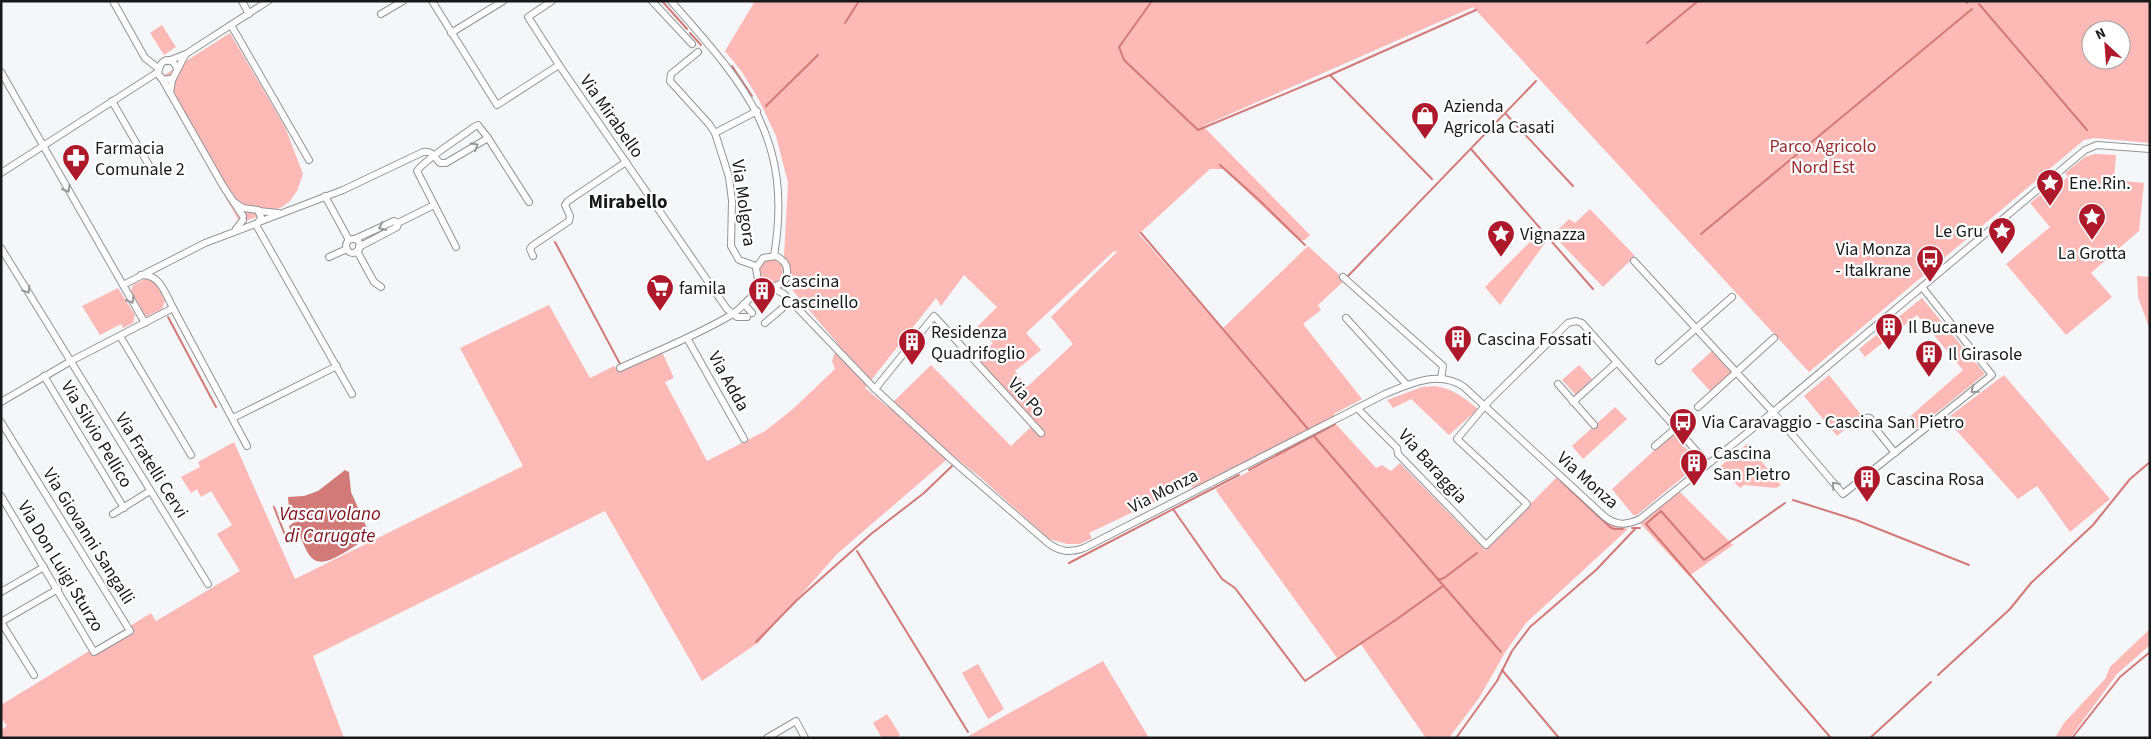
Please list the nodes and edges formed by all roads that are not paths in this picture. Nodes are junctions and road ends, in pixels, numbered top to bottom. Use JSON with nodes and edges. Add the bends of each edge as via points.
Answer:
{"nodes":[{"id":1,"x":114,"y":1,"type":"edge"},
{"id":2,"x":242,"y":1,"type":"edge"},
{"id":3,"x":268,"y":1,"type":"edge"},
{"id":4,"x":403,"y":1,"type":"edge"},
{"id":5,"x":432,"y":1,"type":"edge"},
{"id":6,"x":503,"y":1,"type":"edge"},
{"id":7,"x":552,"y":1,"type":"edge"},
{"id":8,"x":652,"y":1,"type":"edge"},
{"id":9,"x":671,"y":1,"type":"edge"},
{"id":10,"x":249,"y":14,"type":"junction"},
{"id":11,"x":382,"y":14,"type":"dead end"},
{"id":12,"x":231,"y":25,"type":"junction"},
{"id":13,"x":451,"y":33,"type":"junction"},
{"id":14,"x":692,"y":44,"type":"dead end"},
{"id":15,"x":698,"y":52,"type":"dead end"},
{"id":16,"x":186,"y":54,"type":"junction"},
{"id":17,"x":168,"y":61,"type":"junction"},
{"id":18,"x":559,"y":65,"type":"junction"},
{"id":19,"x":177,"y":68,"type":"junction"},
{"id":20,"x":1,"y":72,"type":"edge"},
{"id":21,"x":159,"y":72,"type":"junction"},
{"id":22,"x":173,"y":78,"type":"junction"},
{"id":23,"x":171,"y":97,"type":"junction"},
{"id":24,"x":112,"y":102,"type":"junction"},
{"id":25,"x":757,"y":111,"type":"junction"},
{"id":26,"x":715,"y":133,"type":"junction"},
{"id":27,"x":488,"y":138,"type":"junction"},
{"id":28,"x":43,"y":147,"type":"junction"},
{"id":29,"x":2150,"y":149,"type":"edge"},
{"id":30,"x":435,"y":156,"type":"junction"},
{"id":31,"x":309,"y":160,"type":"dead end"},
{"id":32,"x":626,"y":162,"type":"junction"},
{"id":33,"x":150,"y":167,"type":"dead end"},
{"id":34,"x":1,"y":173,"type":"edge"},
{"id":35,"x":326,"y":196,"type":"junction"},
{"id":36,"x":234,"y":202,"type":"junction"},
{"id":37,"x":529,"y":202,"type":"dead end"},
{"id":38,"x":434,"y":205,"type":"junction"},
{"id":39,"x":249,"y":208,"type":"junction"},
{"id":40,"x":259,"y":211,"type":"junction"},
{"id":41,"x":282,"y":213,"type":"junction"},
{"id":42,"x":243,"y":218,"type":"junction"},
{"id":43,"x":398,"y":223,"type":"junction"},
{"id":44,"x":256,"y":225,"type":"junction"},
{"id":45,"x":233,"y":231,"type":"junction"},
{"id":46,"x":352,"y":239,"type":"junction"},
{"id":47,"x":456,"y":247,"type":"dead end"},
{"id":48,"x":1,"y":248,"type":"edge"},
{"id":49,"x":346,"y":248,"type":"junction"},
{"id":50,"x":358,"y":249,"type":"junction"},
{"id":51,"x":533,"y":256,"type":"dead end"},
{"id":52,"x":774,"y":256,"type":"junction"},
{"id":53,"x":329,"y":257,"type":"dead end"},
{"id":54,"x":1634,"y":261,"type":"dead end"},
{"id":55,"x":163,"y":265,"type":"junction"},
{"id":56,"x":756,"y":266,"type":"junction"},
{"id":57,"x":141,"y":276,"type":"junction"},
{"id":58,"x":1343,"y":277,"type":"dead end"},
{"id":59,"x":757,"y":278,"type":"junction"},
{"id":60,"x":786,"y":278,"type":"junction"},
{"id":61,"x":159,"y":282,"type":"junction"},
{"id":62,"x":122,"y":285,"type":"junction"},
{"id":63,"x":381,"y":287,"type":"dead end"},
{"id":64,"x":769,"y":287,"type":"junction"},
{"id":65,"x":1922,"y":287,"type":"junction"},
{"id":66,"x":753,"y":296,"type":"junction"},
{"id":67,"x":1732,"y":297,"type":"dead end"},
{"id":68,"x":791,"y":300,"type":"junction"},
{"id":69,"x":744,"y":304,"type":"junction"},
{"id":70,"x":173,"y":308,"type":"junction"},
{"id":71,"x":732,"y":315,"type":"junction"},
{"id":72,"x":1346,"y":318,"type":"dead end"},
{"id":73,"x":144,"y":323,"type":"junction"},
{"id":74,"x":765,"y":323,"type":"dead end"},
{"id":75,"x":1697,"y":329,"type":"junction"},
{"id":76,"x":120,"y":336,"type":"junction"},
{"id":77,"x":688,"y":338,"type":"junction"},
{"id":78,"x":1774,"y":338,"type":"dead end"},
{"id":79,"x":71,"y":361,"type":"junction"},
{"id":80,"x":1659,"y":361,"type":"dead end"},
{"id":81,"x":1616,"y":363,"type":"junction"},
{"id":82,"x":337,"y":366,"type":"junction"},
{"id":83,"x":620,"y":368,"type":"dead end"},
{"id":84,"x":1737,"y":372,"type":"junction"},
{"id":85,"x":44,"y":376,"type":"junction"},
{"id":86,"x":1441,"y":379,"type":"junction"},
{"id":87,"x":1558,"y":384,"type":"dead end"},
{"id":88,"x":1407,"y":385,"type":"junction"},
{"id":89,"x":874,"y":389,"type":"junction"},
{"id":90,"x":352,"y":394,"type":"dead end"},
{"id":91,"x":1,"y":402,"type":"edge"},
{"id":92,"x":1573,"y":402,"type":"junction"},
{"id":93,"x":1486,"y":405,"type":"junction"},
{"id":94,"x":1698,"y":407,"type":"dead end"},
{"id":95,"x":1357,"y":408,"type":"junction"},
{"id":96,"x":1773,"y":412,"type":"junction"},
{"id":97,"x":233,"y":418,"type":"junction"},
{"id":98,"x":1,"y":422,"type":"edge"},
{"id":99,"x":1872,"y":423,"type":"dead end"},
{"id":100,"x":1594,"y":426,"type":"dead end"},
{"id":101,"x":1676,"y":428,"type":"junction"},
{"id":102,"x":1041,"y":433,"type":"dead end"},
{"id":103,"x":744,"y":439,"type":"dead end"},
{"id":104,"x":247,"y":446,"type":"dead end"},
{"id":105,"x":1655,"y":446,"type":"dead end"},
{"id":106,"x":1895,"y":453,"type":"junction"},
{"id":107,"x":191,"y":455,"type":"dead end"},
{"id":108,"x":1708,"y":464,"type":"junction"},
{"id":109,"x":150,"y":491,"type":"junction"},
{"id":110,"x":1,"y":496,"type":"edge"},
{"id":111,"x":124,"y":508,"type":"junction"},
{"id":112,"x":113,"y":514,"type":"dead end"},
{"id":113,"x":44,"y":567,"type":"junction"},
{"id":114,"x":208,"y":584,"type":"dead end"},
{"id":115,"x":58,"y":589,"type":"junction"},
{"id":116,"x":1,"y":592,"type":"edge"},
{"id":117,"x":1,"y":622,"type":"edge"},
{"id":118,"x":94,"y":652,"type":"joint"},
{"id":119,"x":34,"y":676,"type":"dead end"},
{"id":120,"x":767,"y":738,"type":"edge"},
{"id":121,"x":805,"y":738,"type":"edge"}],
"edges":[{"from":1,"to":21,"type":"street","via":[[145,58]]},
{"from":2,"to":10,"type":"street"},
{"from":3,"to":10,"type":"street"},
{"from":4,"to":11,"type":"street"},
{"from":5,"to":13,"type":"street","name":"Via Mirabello"},
{"from":6,"to":13,"type":"street"},
{"from":7,"to":18,"type":"street","via":[[528,17]]},
{"from":8,"to":14,"type":"street"},
{"from":9,"to":25,"type":"street","via":[[726,65]]},
{"from":10,"to":12,"type":"street"},
{"from":12,"to":16,"type":"street"},
{"from":12,"to":31,"type":"street"},
{"from":13,"to":18,"type":"street","name":"Via Mirabello","via":[[496,105]]},
{"from":15,"to":26,"type":"street","name":"Via Molgora","via":[[670,79]]},
{"from":16,"to":17,"type":"street"},
{"from":16,"to":19,"type":"street"},
{"from":17,"to":19,"type":"street"},
{"from":17,"to":21,"type":"street","via":[[163,62]]},
{"from":18,"to":32,"type":"street","name":"Via Mirabello"},
{"from":19,"to":22,"type":"street"},
{"from":20,"to":28,"type":"street"},
{"from":21,"to":22,"type":"street","via":[[167,79]]},
{"from":21,"to":23,"type":"street"},
{"from":21,"to":24,"type":"street"},
{"from":22,"to":23,"type":"street"},
{"from":23,"to":36,"type":"street"},
{"from":24,"to":28,"type":"street"},
{"from":24,"to":33,"type":"street"},
{"from":25,"to":26,"type":"street"},
{"from":25,"to":52,"type":"street","via":[[770,147],[778,184],[779,222]]},
{"from":26,"to":56,"type":"street","name":"Via Molgora","via":[[729,177],[731,246],[739,260]]},
{"from":30,"to":27,"type":"street","one_way":true,"via":[[444,164]]},
{"from":27,"to":30,"type":"street","via":[[480,126],[476,126]]},
{"from":27,"to":37,"type":"street"},
{"from":28,"to":34,"type":"street"},
{"from":28,"to":62,"type":"street","one_way":true},
{"from":29,"to":65,"type":"street","name":"Via Monza","via":[[2097,145],[2085,150]]},
{"from":30,"to":35,"type":"street","via":[[429,151],[422,152]]},
{"from":30,"to":38,"type":"street","via":[[417,171]]},
{"from":32,"to":51,"type":"street","via":[[568,200],[570,220],[532,246]]},
{"from":32,"to":71,"type":"street","name":"Via Mirabello"},
{"from":35,"to":41,"type":"street"},
{"from":35,"to":46,"type":"street"},
{"from":36,"to":39,"type":"street"},
{"from":36,"to":42,"type":"street"},
{"from":38,"to":43,"type":"street"},
{"from":38,"to":47,"type":"street"},
{"from":39,"to":40,"type":"street"},
{"from":39,"to":42,"type":"street"},
{"from":40,"to":41,"type":"street"},
{"from":40,"to":44,"type":"street","via":[[261,217]]},
{"from":41,"to":44,"type":"street"},
{"from":42,"to":44,"type":"street","via":[[246,224]]},
{"from":42,"to":45,"type":"street"},
{"from":43,"to":46,"type":"street","one_way":true,"via":[[394,221]]},
{"from":43,"to":50,"type":"street","via":[[397,227]]},
{"from":44,"to":45,"type":"street"},
{"from":44,"to":82,"type":"street"},
{"from":45,"to":55,"type":"street"},
{"from":46,"to":49,"type":"street"},
{"from":46,"to":50,"type":"street","via":[[358,241]]},
{"from":48,"to":79,"type":"street","name":"Via Fratelli Cervi","one_way":true},
{"from":49,"to":50,"type":"street","via":[[351,252]]},
{"from":49,"to":53,"type":"street"},
{"from":50,"to":63,"type":"street","via":[[374,282]]},
{"from":52,"to":56,"type":"street","via":[[764,257]]},
{"from":52,"to":60,"type":"street","via":[[785,263]]},
{"from":54,"to":75,"type":"street"},
{"from":55,"to":57,"type":"street"},
{"from":55,"to":61,"type":"street","via":[[158,272]]},
{"from":56,"to":59,"type":"street"},
{"from":57,"to":61,"type":"street","via":[[153,276]]},
{"from":57,"to":62,"type":"street"},
{"from":58,"to":86,"type":"street","via":[[1444,366]]},
{"from":59,"to":64,"type":"street"},
{"from":59,"to":66,"type":"street"},
{"from":60,"to":64,"type":"street","via":[[780,285]]},
{"from":60,"to":68,"type":"street"},
{"from":61,"to":70,"type":"street"},
{"from":62,"to":73,"type":"street","one_way":true},
{"from":64,"to":66,"type":"street"},
{"from":64,"to":68,"type":"street"},
{"from":65,"to":96,"type":"street","name":"Via Monza"},
{"from":65,"to":106,"type":"street","one_way":true,"via":[[1992,375]]},
{"from":66,"to":69,"type":"street"},
{"from":67,"to":75,"type":"street"},
{"from":68,"to":74,"type":"street"},
{"from":68,"to":89,"type":"street"},
{"from":69,"to":71,"type":"street"},
{"from":69,"to":71,"type":"street","via":[[750,315],[738,318]]},
{"from":70,"to":73,"type":"street"},
{"from":70,"to":97,"type":"street"},
{"from":71,"to":77,"type":"street","name":"Via Adda"},
{"from":72,"to":88,"type":"street"},
{"from":73,"to":76,"type":"street"},
{"from":75,"to":80,"type":"street"},
{"from":75,"to":84,"type":"street"},
{"from":76,"to":79,"type":"street"},
{"from":76,"to":107,"type":"street"},
{"from":77,"to":83,"type":"street","name":"Via Adda"},
{"from":77,"to":103,"type":"street","name":"Via Adda"},
{"from":78,"to":84,"type":"street"},
{"from":79,"to":85,"type":"street"},
{"from":79,"to":109,"type":"street","name":"Via Fratelli Cervi"},
{"from":81,"to":92,"type":"street"},
{"from":81,"to":93,"type":"street","via":[[1582,323],[1573,321]]},
{"from":81,"to":101,"type":"street"},
{"from":82,"to":90,"type":"street"},
{"from":82,"to":97,"type":"street"},
{"from":84,"to":94,"type":"street"},
{"from":84,"to":96,"type":"street"},
{"from":85,"to":91,"type":"street"},
{"from":85,"to":111,"type":"street","name":"Via Silvio Pellico"},
{"from":86,"to":88,"type":"street","name":"Via Monza"},
{"from":86,"to":93,"type":"street","name":"Via Monza","via":[[1460,385]]},
{"from":87,"to":92,"type":"street"},
{"from":88,"to":95,"type":"street","name":"Via Monza"},
{"from":89,"to":95,"type":"street","name":"Via Monza","via":[[1048,543],[1062,551],[1084,548]]},
{"from":89,"to":102,"type":"street","name":"Via Po","via":[[934,316]]},
{"from":92,"to":100,"type":"street"},
{"from":93,"to":95,"type":"street","name":"Via Baraggia","via":[[1457,439],[1527,504],[1486,545]]},
{"from":93,"to":108,"type":"street","name":"Via Monza","via":[[1583,497],[1617,523],[1628,524],[1640,519]]},
{"from":106,"to":96,"type":"street","one_way":true,"via":[[1843,494]]},
{"from":96,"to":108,"type":"street","name":"Via Monza"},
{"from":97,"to":104,"type":"street"},
{"from":98,"to":118,"type":"street","name":"Via Giovanni Sangalli","via":[[130,631]]},
{"from":99,"to":106,"type":"street"},
{"from":101,"to":105,"type":"street"},
{"from":101,"to":108,"type":"street"},
{"from":109,"to":111,"type":"street","name":"Via Silvio Pellico"},
{"from":109,"to":114,"type":"street","name":"Via Fratelli Cervi"},
{"from":110,"to":113,"type":"street","name":"Via Don Luigi Sturzo"},
{"from":111,"to":112,"type":"street","name":"Via Silvio Pellico"},
{"from":113,"to":115,"type":"street","name":"Via Don Luigi Sturzo"},
{"from":113,"to":116,"type":"street"},
{"from":115,"to":117,"type":"street"},
{"from":115,"to":118,"type":"street","name":"Via Don Luigi Sturzo"},
{"from":117,"to":119,"type":"street"},
{"from":120,"to":121,"type":"street","via":[[796,721]]}]}
